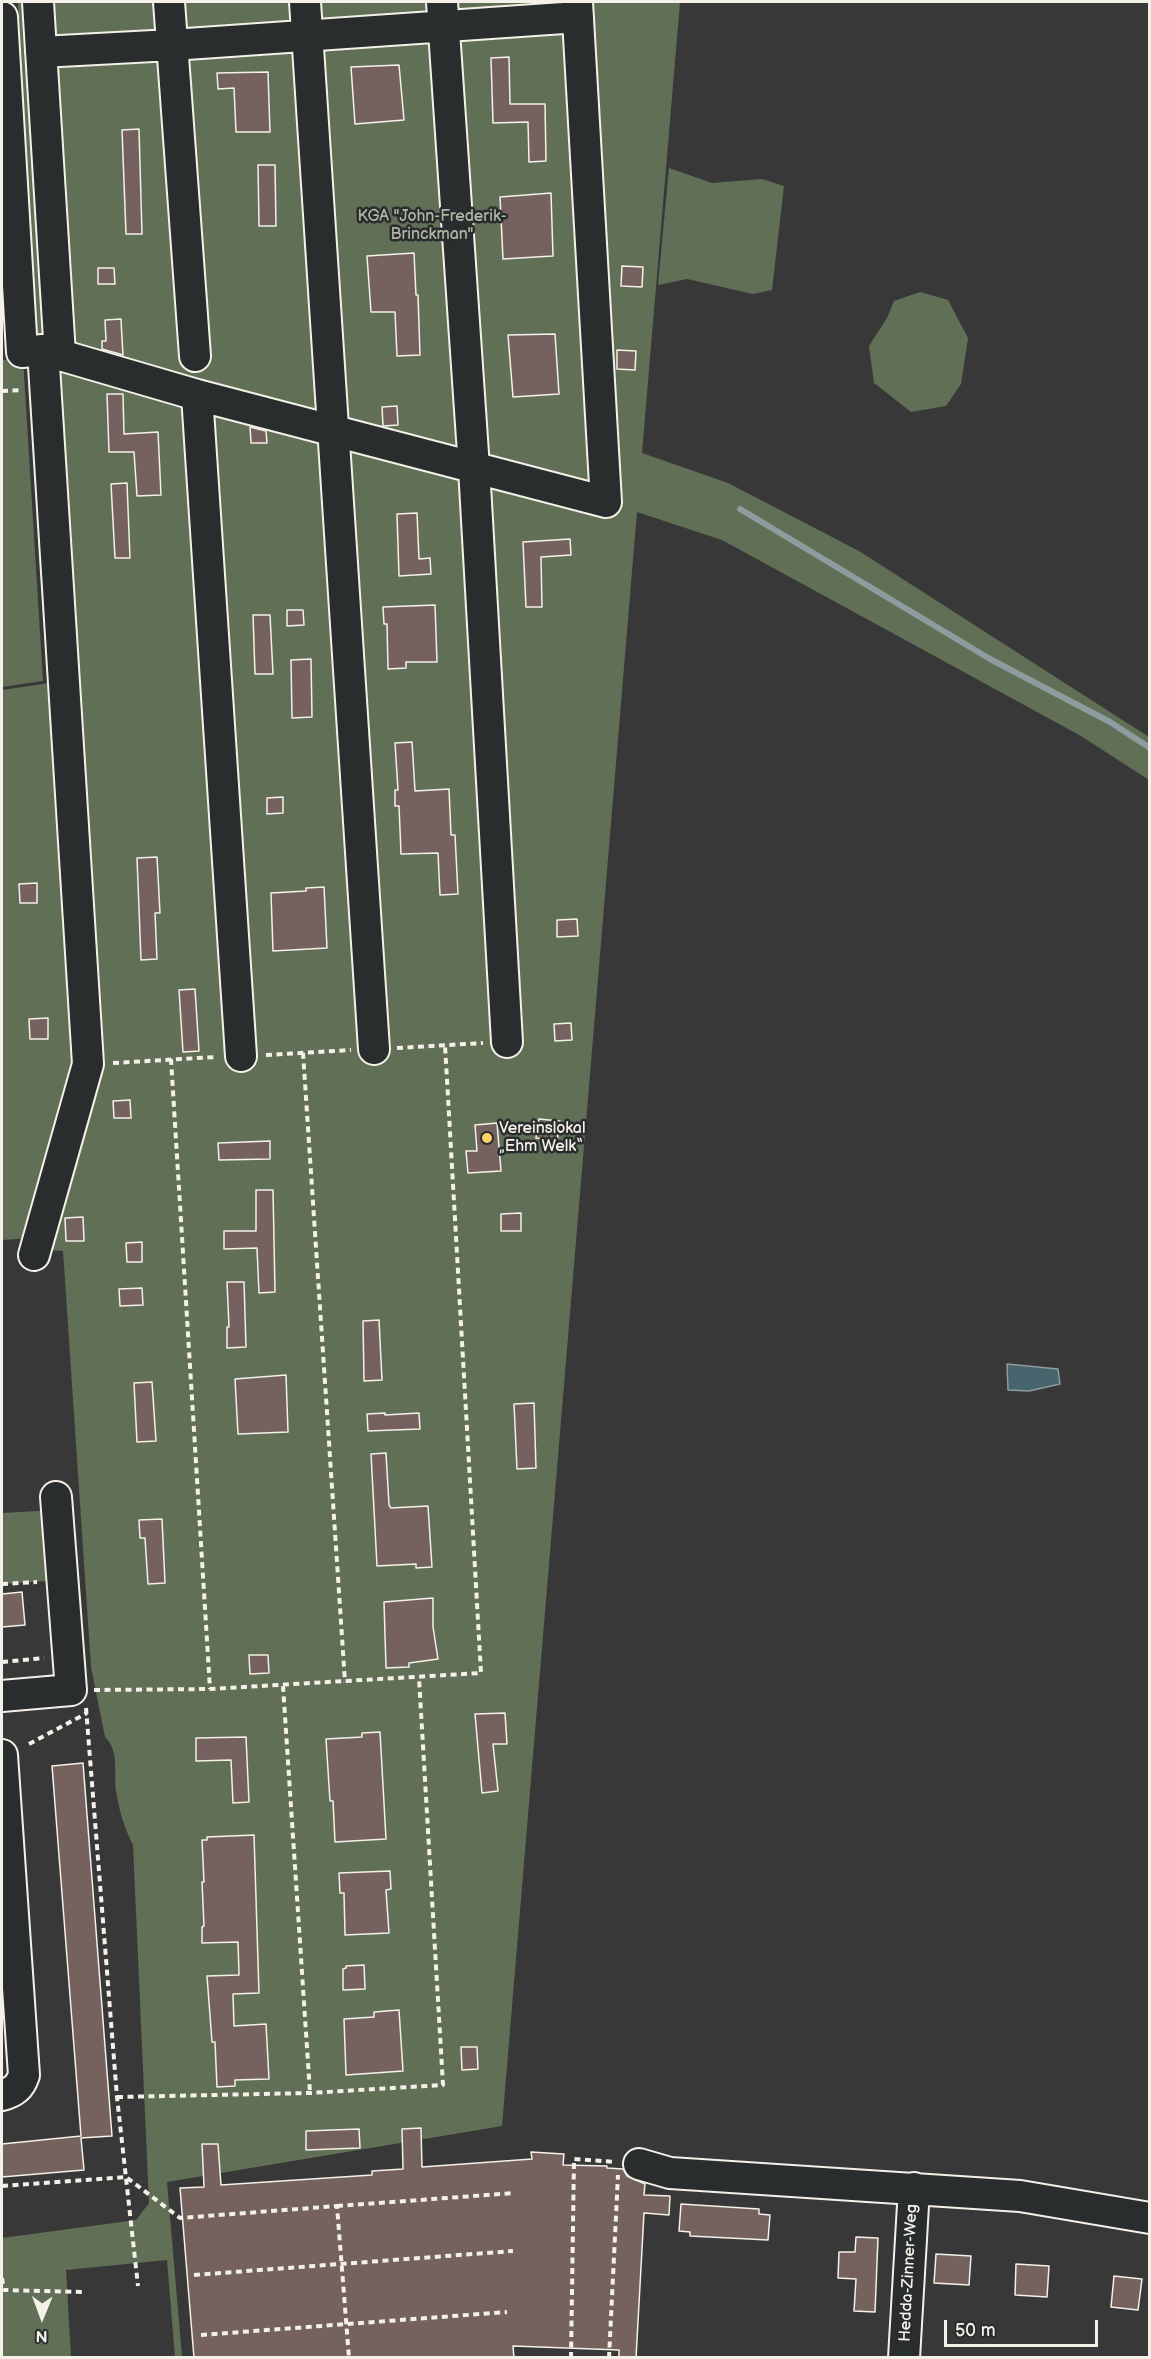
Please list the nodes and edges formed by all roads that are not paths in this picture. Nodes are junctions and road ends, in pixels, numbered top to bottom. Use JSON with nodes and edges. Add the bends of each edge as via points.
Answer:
{"nodes":[{"id":1,"x":38,"y":2,"type":"edge"},
{"id":2,"x":169,"y":2,"type":"edge"},
{"id":3,"x":305,"y":2,"type":"edge"},
{"id":4,"x":577,"y":9,"type":"edge"},
{"id":5,"x":443,"y":13,"type":"edge"},
{"id":6,"x":2,"y":18,"type":"edge"},
{"id":7,"x":307,"y":35,"type":"junction"},
{"id":8,"x":172,"y":45,"type":"junction"},
{"id":9,"x":41,"y":52,"type":"junction"},
{"id":10,"x":52,"y":352,"type":"junction"},
{"id":11,"x":195,"y":356,"type":"dead end"},
{"id":12,"x":197,"y":395,"type":"junction"},
{"id":13,"x":332,"y":431,"type":"junction"},
{"id":14,"x":474,"y":468,"type":"junction"},
{"id":15,"x":507,"y":1042,"type":"road end"},
{"id":16,"x":374,"y":1049,"type":"road end"},
{"id":17,"x":241,"y":1056,"type":"road end"},
{"id":18,"x":34,"y":1255,"type":"dead end"},
{"id":19,"x":56,"y":1497,"type":"dead end"},
{"id":20,"x":2,"y":1696,"type":"edge"},
{"id":21,"x":2,"y":1755,"type":"edge"},
{"id":22,"x":2,"y":2095,"type":"edge"},
{"id":23,"x":625,"y":2166,"type":"road end"},
{"id":24,"x":914,"y":2188,"type":"junction"},
{"id":25,"x":1149,"y":2218,"type":"edge"},
{"id":26,"x":904,"y":2358,"type":"edge"}],
"edges":[{"from":1,"to":9,"type":"street"},
{"from":2,"to":8,"type":"street"},
{"from":3,"to":7,"type":"street"},
{"from":4,"to":5,"type":"street"},
{"from":4,"to":14,"type":"street","via":[[606,502]]},
{"from":5,"to":7,"type":"street"},
{"from":5,"to":14,"type":"street"},
{"from":6,"to":10,"type":"street","via":[[22,352]]},
{"from":7,"to":8,"type":"street"},
{"from":7,"to":13,"type":"street"},
{"from":8,"to":9,"type":"street"},
{"from":8,"to":11,"type":"street"},
{"from":9,"to":10,"type":"street"},
{"from":10,"to":12,"type":"street"},
{"from":10,"to":18,"type":"street","via":[[88,1064]]},
{"from":12,"to":13,"type":"street"},
{"from":12,"to":17,"type":"street"},
{"from":13,"to":14,"type":"street"},
{"from":13,"to":16,"type":"street"},
{"from":14,"to":15,"type":"street"},
{"from":19,"to":20,"type":"street","via":[[69,1656],[81,1698]]},
{"from":21,"to":22,"type":"street","via":[[24,2075],[15,2090]]},
{"from":23,"to":24,"type":"street","via":[[670,2173]]},
{"from":24,"to":25,"type":"street","via":[[1020,2196]]},
{"from":24,"to":26,"type":"street","name":"Hedda-Zinner-Weg"}]}
